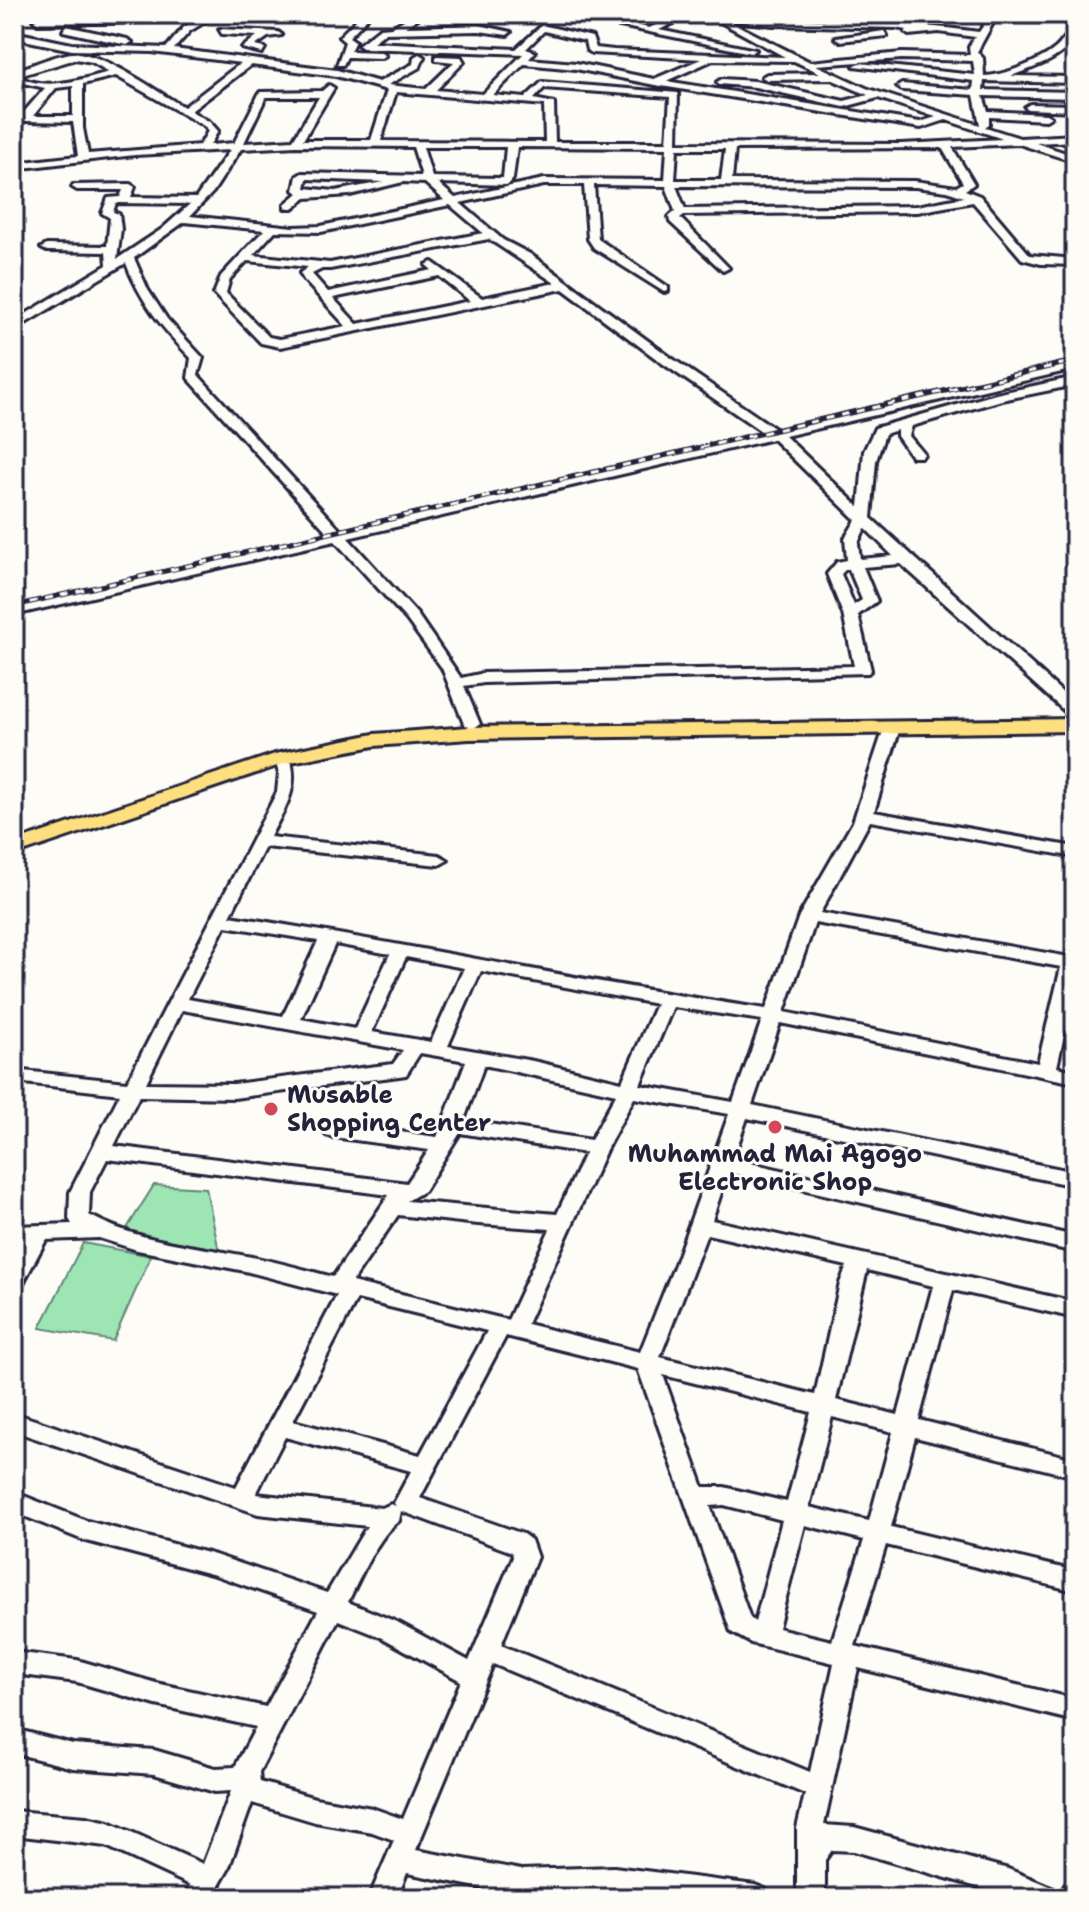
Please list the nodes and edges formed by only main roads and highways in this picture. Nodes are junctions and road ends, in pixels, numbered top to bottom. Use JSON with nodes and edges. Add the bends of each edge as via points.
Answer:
{"nodes":[{"id":1,"x":1075,"y":715,"type":"edge"},
{"id":2,"x":1075,"y":725,"type":"edge"},
{"id":3,"x":17,"y":843,"type":"edge"}],
"edges":[{"from":1,"to":3,"type":"main road","via":[[472,724],[390,730],[284,750]]},
{"from":2,"to":3,"type":"main road","via":[[445,734],[339,745],[282,758]]}]}
